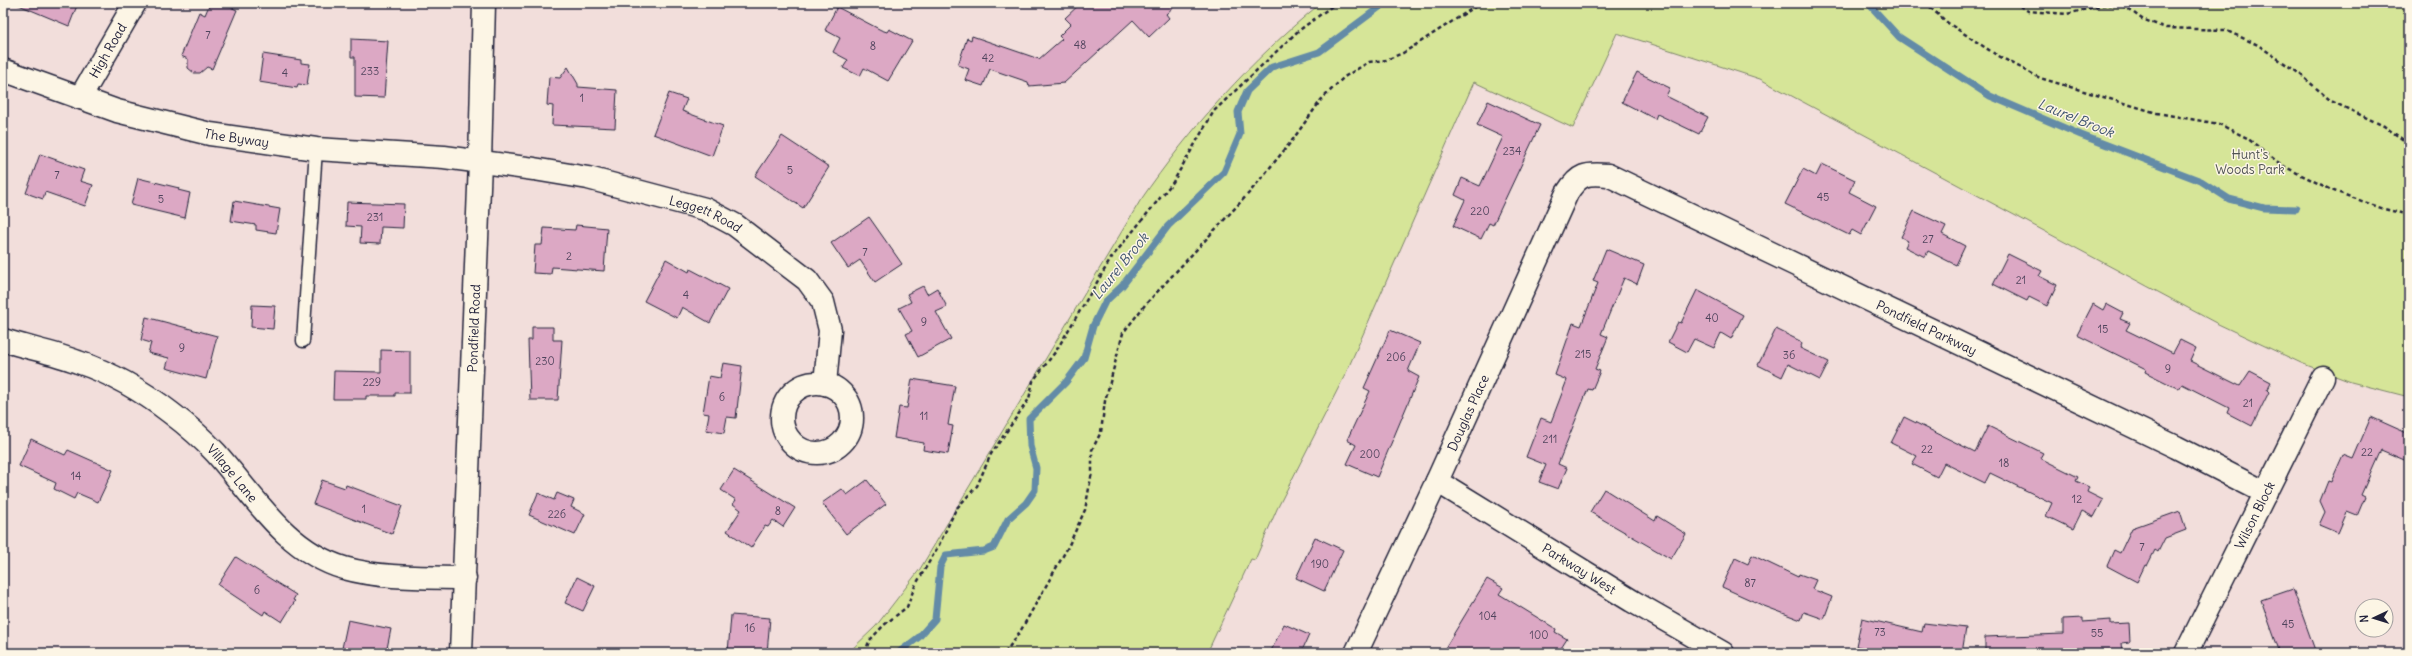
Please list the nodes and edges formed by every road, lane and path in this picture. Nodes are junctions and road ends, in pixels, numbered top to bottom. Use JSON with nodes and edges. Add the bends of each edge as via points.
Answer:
{"nodes":[{"id":1,"x":135,"y":3,"type":"edge"},
{"id":2,"x":484,"y":3,"type":"edge"},
{"id":3,"x":1336,"y":3,"type":"edge"},
{"id":4,"x":1481,"y":3,"type":"edge"},
{"id":5,"x":1925,"y":3,"type":"edge"},
{"id":6,"x":2014,"y":3,"type":"edge"},
{"id":7,"x":3,"y":70,"type":"edge"},
{"id":8,"x":80,"y":98,"type":"junction"},
{"id":9,"x":2409,"y":144,"type":"edge"},
{"id":10,"x":316,"y":149,"type":"junction"},
{"id":11,"x":480,"y":162,"type":"junction"},
{"id":12,"x":1583,"y":175,"type":"joint"},
{"id":13,"x":2409,"y":215,"type":"edge"},
{"id":14,"x":3,"y":340,"type":"edge"},
{"id":15,"x":303,"y":341,"type":"dead end"},
{"id":16,"x":2323,"y":377,"type":"dead end"},
{"id":17,"x":825,"y":384,"type":"dead end"},
{"id":18,"x":1437,"y":481,"type":"junction"},
{"id":19,"x":2266,"y":493,"type":"junction"},
{"id":20,"x":465,"y":578,"type":"junction"},
{"id":21,"x":461,"y":653,"type":"edge"},
{"id":22,"x":865,"y":653,"type":"edge"},
{"id":23,"x":1005,"y":653,"type":"edge"},
{"id":24,"x":1356,"y":653,"type":"edge"},
{"id":25,"x":1723,"y":653,"type":"edge"},
{"id":26,"x":2186,"y":653,"type":"edge"}],
"edges":[{"from":1,"to":8,"type":"street","name":"High Road"},
{"from":2,"to":11,"type":"street","name":"Pondfield Road"},
{"from":3,"to":22,"type":"path","via":[[1297,32],[1214,111],[1173,182],[1112,257],[1056,351],[1033,381],[1029,399],[991,454],[976,486],[956,509],[939,546],[915,586],[907,607],[869,641]]},
{"from":4,"to":23,"type":"path","via":[[1403,53],[1386,60],[1369,62],[1344,77],[1321,100],[1249,193],[1145,305],[1123,333],[1105,401],[1101,432],[1092,450],[1092,472],[1085,510],[1068,547],[1021,630]]},
{"from":5,"to":13,"type":"path","via":[[1948,23],[1995,54],[2040,78],[2157,113],[2218,124],[2247,138],[2283,166],[2334,191]]},
{"from":6,"to":9,"type":"path","via":[[2028,11],[2067,14],[2103,5],[2123,6],[2142,19],[2166,28],[2225,30],[2258,45],[2300,74],[2331,101],[2384,126]]},
{"from":7,"to":8,"type":"street","name":"The Byway"},
{"from":8,"to":10,"type":"street","name":"The Byway","via":[[117,111],[210,134]]},
{"from":10,"to":11,"type":"street","name":"The Byway","via":[[444,157]]},
{"from":10,"to":15,"type":"lane"},
{"from":11,"to":17,"type":"street","name":"Leggett Road","via":[[588,178],[705,209],[735,225],[808,280],[823,302],[830,330]]},
{"from":11,"to":20,"type":"street","name":"Pondfield Road"},
{"from":12,"to":18,"type":"street","name":"Douglas Place","via":[[1566,193]]},
{"from":12,"to":19,"type":"street","name":"Pondfield Parkway","via":[[1608,175]]},
{"from":14,"to":20,"type":"street","name":"Village Lane","via":[[79,362],[107,374],[170,412],[215,453],[271,520],[301,546],[323,560],[378,575]]},
{"from":16,"to":19,"type":"street","name":"Wilson Block"},
{"from":18,"to":24,"type":"street","name":"Douglas Place"},
{"from":18,"to":25,"type":"street","name":"Parkway West","via":[[1639,605]]},
{"from":19,"to":26,"type":"street","name":"Wilson Block"},
{"from":20,"to":21,"type":"street","name":"Pondfield Road"}]}
